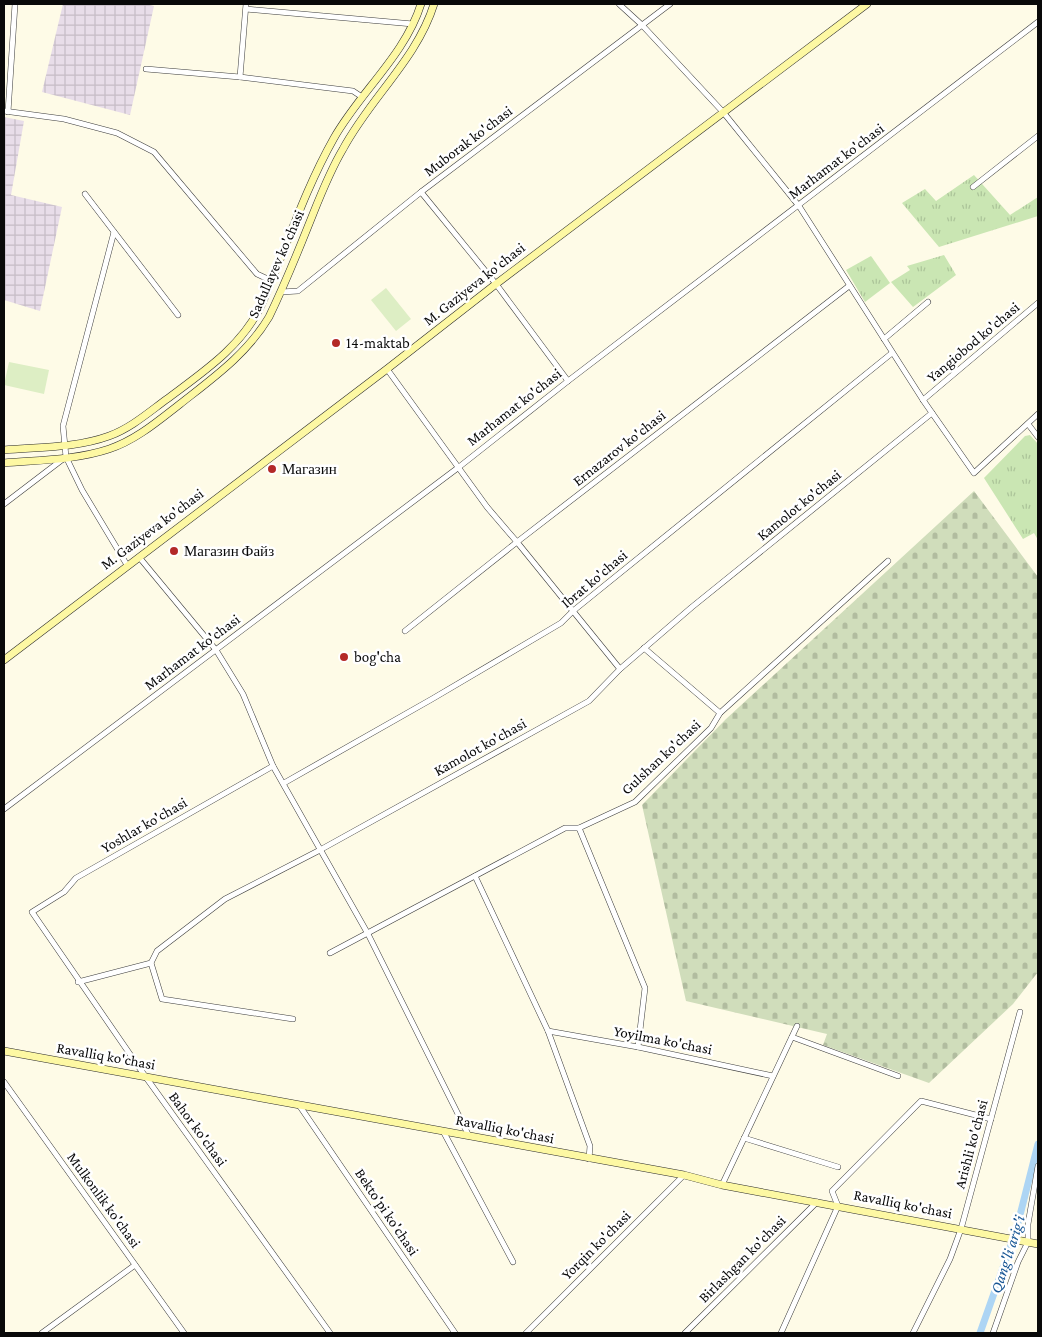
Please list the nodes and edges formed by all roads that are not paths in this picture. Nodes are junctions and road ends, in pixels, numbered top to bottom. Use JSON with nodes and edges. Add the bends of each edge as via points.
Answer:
{"nodes":[{"id":1,"x":15,"y":4,"type":"edge"},
{"id":2,"x":421,"y":4,"type":"edge"},
{"id":3,"x":434,"y":4,"type":"edge"},
{"id":4,"x":619,"y":4,"type":"edge"},
{"id":5,"x":670,"y":4,"type":"edge"},
{"id":6,"x":867,"y":4,"type":"edge"},
{"id":7,"x":246,"y":6,"type":"edge"},
{"id":8,"x":1038,"y":22,"type":"edge"},
{"id":9,"x":413,"y":24,"type":"junction"},
{"id":10,"x":642,"y":25,"type":"junction"},
{"id":11,"x":146,"y":69,"type":"dead end"},
{"id":12,"x":240,"y":77,"type":"junction"},
{"id":13,"x":362,"y":97,"type":"junction"},
{"id":14,"x":6,"y":111,"type":"edge"},
{"id":15,"x":723,"y":112,"type":"junction"},
{"id":16,"x":1038,"y":136,"type":"edge"},
{"id":17,"x":973,"y":187,"type":"dead end"},
{"id":18,"x":421,"y":192,"type":"junction"},
{"id":19,"x":85,"y":194,"type":"dead end"},
{"id":20,"x":799,"y":206,"type":"junction"},
{"id":21,"x":114,"y":232,"type":"junction"},
{"id":22,"x":272,"y":280,"type":"junction"},
{"id":23,"x":496,"y":284,"type":"junction"},
{"id":24,"x":849,"y":286,"type":"junction"},
{"id":25,"x":280,"y":292,"type":"junction"},
{"id":26,"x":928,"y":302,"type":"dead end"},
{"id":27,"x":1038,"y":303,"type":"edge"},
{"id":28,"x":178,"y":314,"type":"dead end"},
{"id":29,"x":884,"y":339,"type":"junction"},
{"id":30,"x":892,"y":353,"type":"junction"},
{"id":31,"x":387,"y":369,"type":"junction"},
{"id":32,"x":568,"y":381,"type":"junction"},
{"id":33,"x":923,"y":400,"type":"junction"},
{"id":34,"x":932,"y":413,"type":"junction"},
{"id":35,"x":1038,"y":414,"type":"edge"},
{"id":36,"x":1028,"y":424,"type":"junction"},
{"id":37,"x":1038,"y":437,"type":"edge"},
{"id":38,"x":64,"y":445,"type":"junction"},
{"id":39,"x":4,"y":450,"type":"edge"},
{"id":40,"x":66,"y":457,"type":"junction"},
{"id":41,"x":4,"y":463,"type":"edge"},
{"id":42,"x":459,"y":467,"type":"junction"},
{"id":43,"x":4,"y":504,"type":"edge"},
{"id":44,"x":517,"y":542,"type":"junction"},
{"id":45,"x":139,"y":557,"type":"junction"},
{"id":46,"x":888,"y":561,"type":"dead end"},
{"id":47,"x":127,"y":565,"type":"junction"},
{"id":48,"x":573,"y":611,"type":"junction"},
{"id":49,"x":405,"y":631,"type":"dead end"},
{"id":50,"x":644,"y":648,"type":"junction"},
{"id":51,"x":216,"y":650,"type":"junction"},
{"id":52,"x":4,"y":660,"type":"edge"},
{"id":53,"x":620,"y":669,"type":"junction"},
{"id":54,"x":720,"y":713,"type":"junction"},
{"id":55,"x":273,"y":766,"type":"junction"},
{"id":56,"x":284,"y":784,"type":"junction"},
{"id":57,"x":4,"y":809,"type":"edge"},
{"id":58,"x":579,"y":828,"type":"junction"},
{"id":59,"x":320,"y":850,"type":"junction"},
{"id":60,"x":475,"y":876,"type":"junction"},
{"id":61,"x":32,"y":912,"type":"joint"},
{"id":62,"x":368,"y":934,"type":"junction"},
{"id":63,"x":330,"y":954,"type":"dead end"},
{"id":64,"x":151,"y":963,"type":"junction"},
{"id":65,"x":78,"y":982,"type":"junction"},
{"id":66,"x":1020,"y":1012,"type":"dead end"},
{"id":67,"x":293,"y":1019,"type":"dead end"},
{"id":68,"x":796,"y":1026,"type":"dead end"},
{"id":69,"x":548,"y":1030,"type":"junction"},
{"id":70,"x":792,"y":1037,"type":"junction"},
{"id":71,"x":638,"y":1047,"type":"junction"},
{"id":72,"x":4,"y":1051,"type":"edge"},
{"id":73,"x":145,"y":1076,"type":"junction"},
{"id":74,"x":774,"y":1076,"type":"junction"},
{"id":75,"x":898,"y":1076,"type":"dead end"},
{"id":76,"x":4,"y":1082,"type":"edge"},
{"id":77,"x":299,"y":1105,"type":"junction"},
{"id":78,"x":991,"y":1119,"type":"junction"},
{"id":79,"x":443,"y":1131,"type":"junction"},
{"id":80,"x":469,"y":1136,"type":"junction"},
{"id":81,"x":744,"y":1138,"type":"junction"},
{"id":82,"x":589,"y":1159,"type":"junction"},
{"id":83,"x":838,"y":1166,"type":"dead end"},
{"id":84,"x":1038,"y":1166,"type":"edge"},
{"id":85,"x":684,"y":1175,"type":"junction"},
{"id":86,"x":722,"y":1185,"type":"junction"},
{"id":87,"x":817,"y":1202,"type":"junction"},
{"id":88,"x":838,"y":1206,"type":"junction"},
{"id":89,"x":961,"y":1229,"type":"junction"},
{"id":90,"x":1026,"y":1241,"type":"junction"},
{"id":91,"x":1038,"y":1244,"type":"edge"},
{"id":92,"x":513,"y":1262,"type":"dead end"},
{"id":93,"x":135,"y":1264,"type":"junction"},
{"id":94,"x":42,"y":1333,"type":"edge"},
{"id":95,"x":184,"y":1333,"type":"edge"},
{"id":96,"x":330,"y":1333,"type":"edge"},
{"id":97,"x":454,"y":1333,"type":"edge"},
{"id":98,"x":526,"y":1333,"type":"edge"},
{"id":99,"x":684,"y":1333,"type":"edge"},
{"id":100,"x":781,"y":1333,"type":"edge"},
{"id":101,"x":913,"y":1333,"type":"edge"},
{"id":102,"x":993,"y":1333,"type":"edge"}],
"edges":[{"from":1,"to":14,"type":"street"},
{"from":2,"to":9,"type":"street"},
{"from":3,"to":25,"type":"street","name":"Sadullayev ko'chasi","via":[[425,30],[414,48],[344,147]]},
{"from":4,"to":10,"type":"street"},
{"from":5,"to":10,"type":"street","name":"Muborak ko'chasi"},
{"from":6,"to":15,"type":"street","name":"M. Gaziyeva ko'chasi"},
{"from":7,"to":9,"type":"street"},
{"from":7,"to":12,"type":"street"},
{"from":8,"to":20,"type":"street","name":"Marhamat ko'chasi"},
{"from":9,"to":13,"type":"street"},
{"from":10,"to":15,"type":"street"},
{"from":10,"to":18,"type":"street","name":"Muborak ko'chasi"},
{"from":11,"to":12,"type":"street"},
{"from":12,"to":13,"type":"street","via":[[353,91]]},
{"from":13,"to":22,"type":"street","via":[[322,161]]},
{"from":14,"to":22,"type":"street","via":[[117,133],[154,152],[257,274]]},
{"from":15,"to":20,"type":"street"},
{"from":15,"to":23,"type":"street","name":"M. Gaziyeva ko'chasi"},
{"from":16,"to":17,"type":"street"},
{"from":18,"to":23,"type":"street"},
{"from":18,"to":25,"type":"street","name":"Muborak ko'chasi","via":[[298,291]]},
{"from":19,"to":21,"type":"street"},
{"from":20,"to":24,"type":"street"},
{"from":20,"to":32,"type":"street","name":"Marhamat ko'chasi"},
{"from":21,"to":28,"type":"street"},
{"from":21,"to":38,"type":"street","via":[[62,426]]},
{"from":22,"to":38,"type":"street","via":[[247,331],[208,369],[120,431],[99,439]]},
{"from":23,"to":31,"type":"street","name":"M. Gaziyeva ko'chasi"},
{"from":23,"to":32,"type":"street"},
{"from":24,"to":29,"type":"street"},
{"from":24,"to":44,"type":"street","name":"Ernazarov ko'chasi"},
{"from":25,"to":40,"type":"street","name":"Sadullayev ko'chasi","via":[[262,328],[246,349],[158,421],[121,444],[99,452]]},
{"from":26,"to":29,"type":"street"},
{"from":27,"to":33,"type":"street","name":"Yangiobod ko'chasi"},
{"from":29,"to":30,"type":"street"},
{"from":30,"to":33,"type":"street"},
{"from":30,"to":48,"type":"street","name":"Ibrat ko'chasi"},
{"from":31,"to":42,"type":"street"},
{"from":31,"to":45,"type":"street","name":"M. Gaziyeva ko'chasi"},
{"from":32,"to":42,"type":"street","name":"Marhamat ko'chasi"},
{"from":33,"to":34,"type":"street"},
{"from":34,"to":36,"type":"street","via":[[974,473]]},
{"from":34,"to":50,"type":"street","name":"Kamolot ko'chasi"},
{"from":35,"to":36,"type":"street"},
{"from":36,"to":37,"type":"street"},
{"from":38,"to":39,"type":"street"},
{"from":38,"to":40,"type":"street"},
{"from":40,"to":41,"type":"street","name":"Sadullayev ko'chasi"},
{"from":40,"to":43,"type":"street"},
{"from":40,"to":47,"type":"street"},
{"from":42,"to":44,"type":"street"},
{"from":42,"to":51,"type":"street","name":"Marhamat ko'chasi"},
{"from":44,"to":48,"type":"street"},
{"from":44,"to":49,"type":"street","name":"Ernazarov ko'chasi"},
{"from":45,"to":47,"type":"street","name":"M. Gaziyeva ko'chasi"},
{"from":45,"to":51,"type":"street"},
{"from":46,"to":54,"type":"street","name":"Gulshan ko'chasi"},
{"from":47,"to":52,"type":"street","name":"M. Gaziyeva ko'chasi"},
{"from":48,"to":53,"type":"street"},
{"from":48,"to":56,"type":"street","name":"Ibrat ko'chasi","via":[[561,623]]},
{"from":50,"to":53,"type":"street","name":"Kamolot ko'chasi"},
{"from":50,"to":54,"type":"street"},
{"from":51,"to":55,"type":"street","via":[[243,694]]},
{"from":51,"to":57,"type":"street","name":"Marhamat ko'chasi"},
{"from":53,"to":59,"type":"street","name":"Kamolot ko'chasi","via":[[589,701]]},
{"from":54,"to":58,"type":"street","name":"Gulshan ko'chasi","via":[[711,728],[634,802]]},
{"from":55,"to":56,"type":"street"},
{"from":55,"to":61,"type":"street","name":"Yoshlar ko'chasi","via":[[76,878],[64,892]]},
{"from":56,"to":59,"type":"street"},
{"from":58,"to":60,"type":"street","name":"Gulshan ko'chasi","via":[[565,828]]},
{"from":58,"to":71,"type":"street","via":[[645,988]]},
{"from":59,"to":62,"type":"street"},
{"from":59,"to":64,"type":"street","name":"Kamolot ko'chasi","via":[[225,899],[158,951]]},
{"from":60,"to":62,"type":"street","name":"Gulshan ko'chasi"},
{"from":60,"to":69,"type":"street"},
{"from":61,"to":65,"type":"street","name":"Bahor ko'chasi"},
{"from":62,"to":63,"type":"street","name":"Gulshan ko'chasi"},
{"from":62,"to":80,"type":"street"},
{"from":64,"to":65,"type":"street"},
{"from":64,"to":67,"type":"street","via":[[162,1000]]},
{"from":65,"to":73,"type":"street","name":"Bahor ko'chasi"},
{"from":66,"to":78,"type":"street","name":"Arishli ko'chasi"},
{"from":68,"to":70,"type":"street"},
{"from":69,"to":71,"type":"street","name":"Yoyilma ko'chasi"},
{"from":69,"to":82,"type":"street","via":[[590,1146]]},
{"from":70,"to":74,"type":"street"},
{"from":70,"to":75,"type":"street"},
{"from":71,"to":74,"type":"street","name":"Yoyilma ko'chasi"},
{"from":72,"to":73,"type":"street","name":"Ravalliq ko'chasi"},
{"from":73,"to":77,"type":"street","name":"Ravalliq ko'chasi"},
{"from":73,"to":96,"type":"street","name":"Bahor ko'chasi"},
{"from":74,"to":81,"type":"street"},
{"from":76,"to":93,"type":"street","name":"Mulkonlik ko'chasi"},
{"from":77,"to":79,"type":"street","name":"Ravalliq ko'chasi"},
{"from":77,"to":97,"type":"street","name":"Bekto'pi ko'chasi"},
{"from":78,"to":88,"type":"street","via":[[920,1101],[832,1191]]},
{"from":78,"to":89,"type":"street","name":"Arishli ko'chasi"},
{"from":79,"to":80,"type":"street","name":"Ravalliq ko'chasi"},
{"from":79,"to":92,"type":"street"},
{"from":80,"to":82,"type":"street","name":"Ravalliq ko'chasi"},
{"from":81,"to":83,"type":"street"},
{"from":81,"to":86,"type":"street"},
{"from":82,"to":85,"type":"street","name":"Ravalliq ko'chasi"},
{"from":84,"to":90,"type":"street"},
{"from":85,"to":86,"type":"street","name":"Ravalliq ko'chasi"},
{"from":85,"to":98,"type":"street","name":"Yorqin ko'chasi"},
{"from":86,"to":87,"type":"street","name":"Ravalliq ko'chasi"},
{"from":87,"to":88,"type":"street","name":"Ravalliq ko'chasi"},
{"from":87,"to":99,"type":"street","name":"Birlashgan ko'chasi"},
{"from":88,"to":89,"type":"street","name":"Ravalliq ko'chasi"},
{"from":88,"to":100,"type":"street"},
{"from":89,"to":90,"type":"street","name":"Ravalliq ko'chasi"},
{"from":89,"to":101,"type":"street","name":"Arishli ko'chasi","via":[[950,1259]]},
{"from":90,"to":91,"type":"street","name":"Ravalliq ko'chasi"},
{"from":90,"to":102,"type":"street"},
{"from":93,"to":94,"type":"street"},
{"from":93,"to":95,"type":"street","name":"Mulkonlik ko'chasi"}]}
